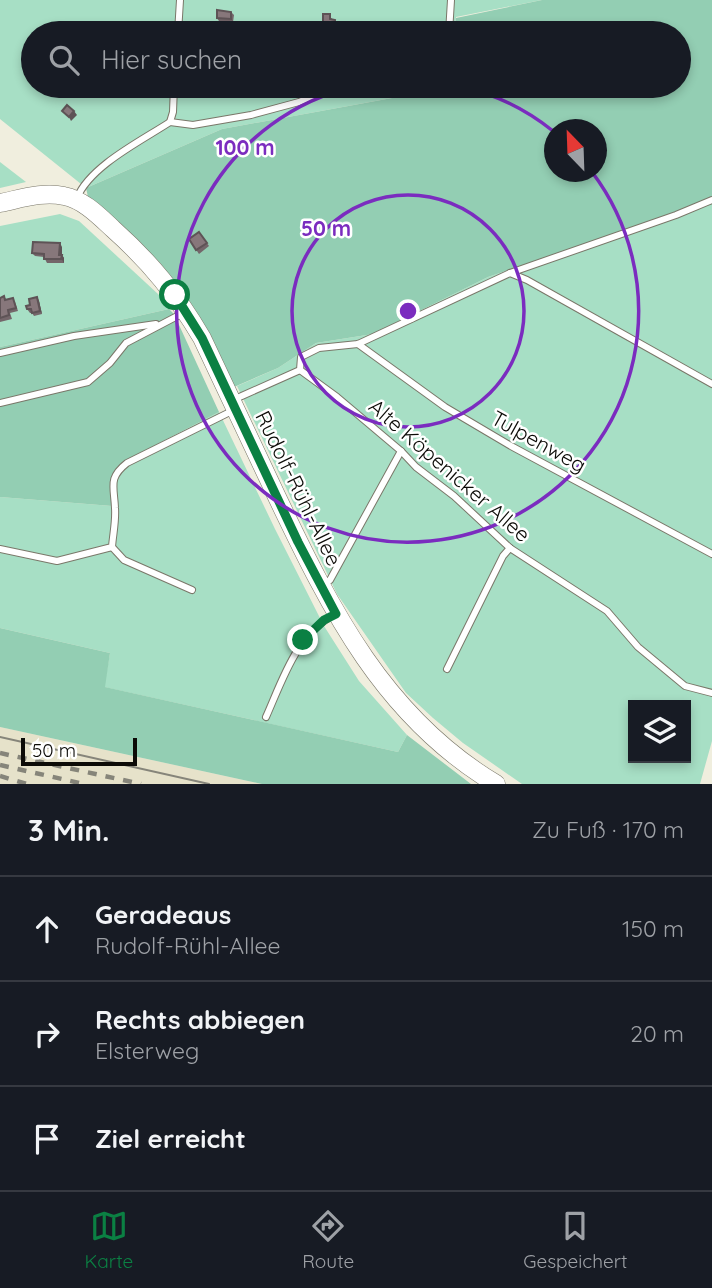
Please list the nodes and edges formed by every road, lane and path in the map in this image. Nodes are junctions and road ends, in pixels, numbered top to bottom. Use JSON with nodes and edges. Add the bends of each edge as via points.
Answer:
{"nodes":[{"id":1,"x":180,"y":0,"type":"edge"},
{"id":2,"x":451,"y":0,"type":"edge"},
{"id":3,"x":179,"y":21,"type":"edge"},
{"id":4,"x":450,"y":21,"type":"edge"},
{"id":5,"x":174,"y":98,"type":"edge"},
{"id":6,"x":308,"y":98,"type":"edge"},
{"id":7,"x":170,"y":122,"type":"junction"},
{"id":8,"x":76,"y":200,"type":"junction"},
{"id":9,"x":712,"y":200,"type":"edge"},
{"id":10,"x":0,"y":203,"type":"edge"},
{"id":11,"x":510,"y":273,"type":"junction"},
{"id":12,"x":186,"y":311,"type":"junction"},
{"id":13,"x":161,"y":323,"type":"junction"},
{"id":14,"x":358,"y":344,"type":"junction"},
{"id":15,"x":0,"y":353,"type":"edge"},
{"id":16,"x":300,"y":370,"type":"junction"},
{"id":17,"x":712,"y":384,"type":"edge"},
{"id":18,"x":0,"y":403,"type":"edge"},
{"id":19,"x":233,"y":405,"type":"junction"},
{"id":20,"x":401,"y":451,"type":"junction"},
{"id":21,"x":112,"y":547,"type":"junction"},
{"id":22,"x":510,"y":548,"type":"junction"},
{"id":23,"x":0,"y":549,"type":"edge"},
{"id":24,"x":712,"y":554,"type":"edge"},
{"id":25,"x":321,"y":586,"type":"junction"},
{"id":26,"x":192,"y":590,"type":"dead end"},
{"id":27,"x":336,"y":614,"type":"junction"},
{"id":28,"x":447,"y":669,"type":"dead end"},
{"id":29,"x":712,"y":693,"type":"edge"},
{"id":30,"x":265,"y":717,"type":"dead end"},
{"id":31,"x":496,"y":784,"type":"edge"}],
"edges":[{"from":1,"to":3,"type":"lane"},
{"from":2,"to":4,"type":"lane"},
{"from":5,"to":7,"type":"lane"},
{"from":6,"to":7,"type":"lane","via":[[251,115],[193,124]]},
{"from":7,"to":8,"type":"lane","via":[[102,167],[82,186]]},
{"from":8,"to":10,"type":"street","via":[[47,194]]},
{"from":8,"to":12,"type":"street","name":"Rudolf-Rühl-Allee","via":[[140,254]]},
{"from":9,"to":11,"type":"lane"},
{"from":11,"to":14,"type":"lane"},
{"from":11,"to":17,"type":"lane"},
{"from":12,"to":13,"type":"lane"},
{"from":12,"to":19,"type":"street","name":"Rudolf-Rühl-Allee"},
{"from":13,"to":15,"type":"lane"},
{"from":13,"to":18,"type":"lane","via":[[127,343],[88,382]]},
{"from":14,"to":16,"type":"lane","via":[[319,348],[300,357]]},
{"from":14,"to":24,"type":"lane","name":"Tulpenweg","via":[[445,407]]},
{"from":16,"to":19,"type":"lane"},
{"from":16,"to":20,"type":"lane","name":"Alte Köpenicker Allee"},
{"from":19,"to":21,"type":"lane","via":[[117,471]]},
{"from":19,"to":25,"type":"street","name":"Rudolf-Rühl-Allee"},
{"from":20,"to":22,"type":"lane","name":"Alte Köpenicker Allee"},
{"from":20,"to":25,"type":"lane","via":[[330,580]]},
{"from":21,"to":23,"type":"lane","via":[[57,561]]},
{"from":21,"to":26,"type":"lane","via":[[124,560]]},
{"from":22,"to":28,"type":"lane"},
{"from":22,"to":29,"type":"lane","name":"Alte Köpenicker Allee","via":[[607,611],[638,647],[685,686]]},
{"from":25,"to":27,"type":"street","name":"Rudolf-Rühl-Allee"},
{"from":27,"to":30,"type":"lane","via":[[303,640]]},
{"from":27,"to":31,"type":"street","name":"Rudolf-Rühl-Allee","via":[[376,676],[415,722]]}]}
